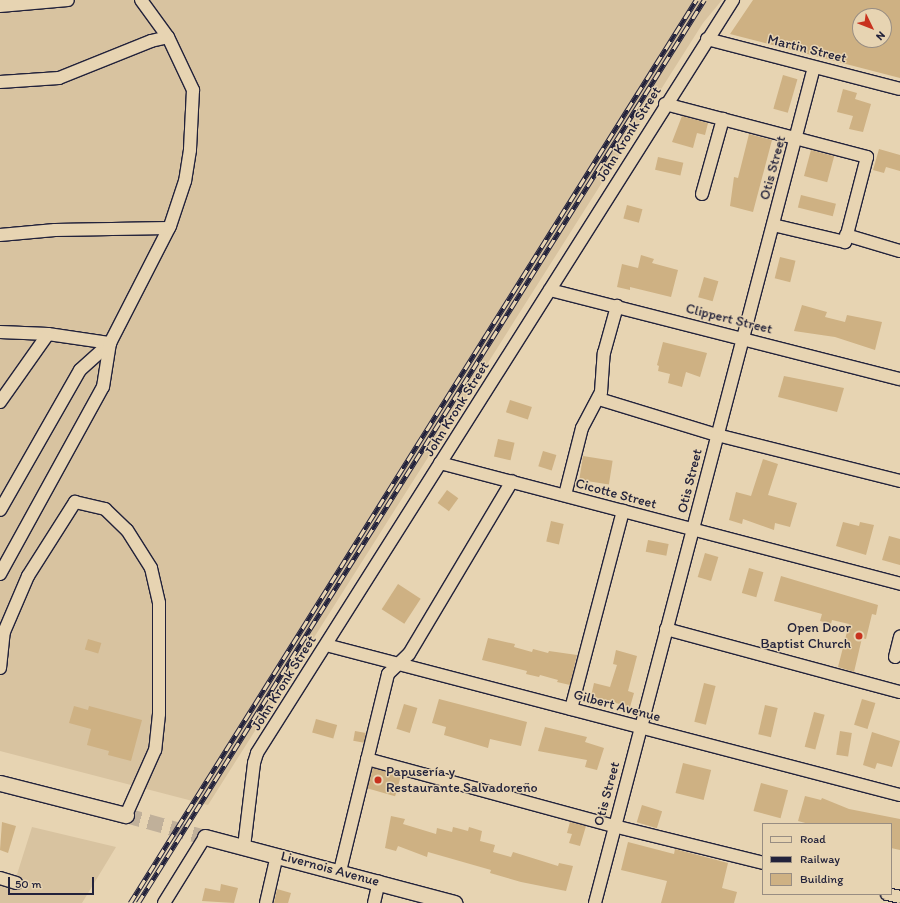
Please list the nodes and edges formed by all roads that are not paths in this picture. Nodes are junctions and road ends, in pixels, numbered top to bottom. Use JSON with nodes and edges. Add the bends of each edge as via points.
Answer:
{"nodes":[{"id":1,"x":68,"y":0,"type":"edge"},
{"id":2,"x":141,"y":0,"type":"edge"},
{"id":3,"x":733,"y":0,"type":"edge"},
{"id":4,"x":0,"y":6,"type":"edge"},
{"id":5,"x":168,"y":36,"type":"junction"},
{"id":6,"x":707,"y":39,"type":"junction"},
{"id":7,"x":814,"y":67,"type":"junction"},
{"id":8,"x":0,"y":82,"type":"edge"},
{"id":9,"x":900,"y":89,"type":"edge"},
{"id":10,"x":665,"y":104,"type":"junction"},
{"id":11,"x":722,"y":119,"type":"junction"},
{"id":12,"x":796,"y":139,"type":"junction"},
{"id":13,"x":702,"y":194,"type":"dead end"},
{"id":14,"x":773,"y":224,"type":"junction"},
{"id":15,"x":169,"y":228,"type":"junction"},
{"id":16,"x":0,"y":235,"type":"edge"},
{"id":17,"x":846,"y":235,"type":"junction"},
{"id":18,"x":900,"y":251,"type":"edge"},
{"id":19,"x":550,"y":290,"type":"junction"},
{"id":20,"x":617,"y":306,"type":"junction"},
{"id":21,"x":0,"y":332,"type":"edge"},
{"id":22,"x":48,"y":334,"type":"junction"},
{"id":23,"x":743,"y":338,"type":"junction"},
{"id":24,"x":110,"y":343,"type":"junction"},
{"id":25,"x":900,"y":379,"type":"edge"},
{"id":26,"x":599,"y":399,"type":"junction"},
{"id":27,"x":0,"y":402,"type":"edge"},
{"id":28,"x":717,"y":435,"type":"junction"},
{"id":29,"x":440,"y":463,"type":"junction"},
{"id":30,"x":512,"y":481,"type":"junction"},
{"id":31,"x":900,"y":481,"type":"edge"},
{"id":32,"x":565,"y":496,"type":"junction"},
{"id":33,"x":0,"y":510,"type":"edge"},
{"id":34,"x":623,"y":511,"type":"junction"},
{"id":35,"x":693,"y":530,"type":"junction"},
{"id":36,"x":0,"y":574,"type":"edge"},
{"id":37,"x":900,"y":584,"type":"edge"},
{"id":38,"x":666,"y":629,"type":"junction"},
{"id":39,"x":900,"y":638,"type":"edge"},
{"id":40,"x":326,"y":644,"type":"junction"},
{"id":41,"x":895,"y":657,"type":"dead end"},
{"id":42,"x":398,"y":664,"type":"junction"},
{"id":43,"x":0,"y":668,"type":"edge"},
{"id":44,"x":900,"y":692,"type":"edge"},
{"id":45,"x":571,"y":709,"type":"junction"},
{"id":46,"x":640,"y":728,"type":"junction"},
{"id":47,"x":367,"y":759,"type":"junction"},
{"id":48,"x":0,"y":783,"type":"edge"},
{"id":49,"x":900,"y":795,"type":"edge"},
{"id":50,"x":126,"y":815,"type":"joint"},
{"id":51,"x":614,"y":826,"type":"junction"},
{"id":52,"x":205,"y":837,"type":"joint"},
{"id":53,"x":244,"y":847,"type":"junction"},
{"id":54,"x":277,"y":855,"type":"junction"},
{"id":55,"x":762,"y":863,"type":"edge"},
{"id":56,"x":340,"y":871,"type":"junction"},
{"id":57,"x":0,"y":878,"type":"edge"},
{"id":58,"x":379,"y":882,"type":"junction"},
{"id":59,"x":16,"y":883,"type":"dead end"},
{"id":60,"x":164,"y":903,"type":"edge"},
{"id":61,"x":266,"y":903,"type":"edge"},
{"id":62,"x":374,"y":903,"type":"edge"},
{"id":63,"x":454,"y":903,"type":"edge"},
{"id":64,"x":595,"y":903,"type":"edge"}],
"edges":[{"from":1,"to":4,"type":"street"},
{"from":2,"to":5,"type":"street"},
{"from":3,"to":6,"type":"street","name":"John Kronk Street"},
{"from":5,"to":8,"type":"street","via":[[59,78]]},
{"from":5,"to":15,"type":"street","via":[[193,90],[185,181]]},
{"from":6,"to":7,"type":"street","name":"Martin Street"},
{"from":6,"to":10,"type":"street","name":"John Kronk Street"},
{"from":7,"to":9,"type":"street","name":"Martin Street"},
{"from":7,"to":12,"type":"street","name":"Otis Street"},
{"from":10,"to":11,"type":"street"},
{"from":10,"to":19,"type":"street","name":"John Kronk Street"},
{"from":11,"to":12,"type":"street"},
{"from":11,"to":13,"type":"street"},
{"from":12,"to":14,"type":"street","name":"Otis Street"},
{"from":12,"to":17,"type":"street","via":[[867,157]]},
{"from":14,"to":17,"type":"street","via":[[845,242]]},
{"from":14,"to":23,"type":"street","name":"Otis Street"},
{"from":15,"to":16,"type":"street","via":[[55,230]]},
{"from":15,"to":24,"type":"street"},
{"from":17,"to":18,"type":"street"},
{"from":19,"to":20,"type":"street","name":"Clippert Street"},
{"from":19,"to":29,"type":"street","name":"John Kronk Street"},
{"from":20,"to":23,"type":"street","name":"Clippert Street"},
{"from":20,"to":26,"type":"street","via":[[604,353],[603,382]]},
{"from":21,"to":22,"type":"street"},
{"from":22,"to":24,"type":"street"},
{"from":22,"to":27,"type":"street"},
{"from":23,"to":25,"type":"street","name":"Clippert Street"},
{"from":23,"to":28,"type":"street","name":"Otis Street"},
{"from":24,"to":33,"type":"street","via":[[80,370]]},
{"from":24,"to":36,"type":"street","via":[[103,387]]},
{"from":26,"to":28,"type":"street"},
{"from":26,"to":32,"type":"street","via":[[582,428]]},
{"from":28,"to":31,"type":"street"},
{"from":28,"to":35,"type":"street","name":"Otis Street"},
{"from":29,"to":30,"type":"street","name":"Cicotte Street"},
{"from":29,"to":40,"type":"street","name":"John Kronk Street"},
{"from":30,"to":32,"type":"street","name":"Cicotte Street"},
{"from":30,"to":42,"type":"street","via":[[409,654]]},
{"from":32,"to":34,"type":"street","name":"Cicotte Street"},
{"from":34,"to":35,"type":"street","name":"Cicotte Street"},
{"from":34,"to":45,"type":"street"},
{"from":35,"to":37,"type":"street","name":"Cicotte Street"},
{"from":35,"to":38,"type":"street","name":"Otis Street"},
{"from":38,"to":44,"type":"street"},
{"from":38,"to":46,"type":"street","name":"Otis Street"},
{"from":39,"to":41,"type":"street"},
{"from":40,"to":42,"type":"street","name":"Gilbert Avenue"},
{"from":40,"to":53,"type":"street","name":"John Kronk Street","via":[[257,753]]},
{"from":42,"to":45,"type":"street","name":"Gilbert Avenue"},
{"from":42,"to":47,"type":"street","via":[[388,674]]},
{"from":43,"to":50,"type":"street","via":[[4,632],[28,576],[74,502],[105,509],[127,530],[151,568],[159,603],[159,714],[155,750]]},
{"from":45,"to":46,"type":"street","name":"Gilbert Avenue"},
{"from":46,"to":49,"type":"street","name":"Gilbert Avenue"},
{"from":46,"to":51,"type":"street","name":"Otis Street"},
{"from":47,"to":51,"type":"street"},
{"from":47,"to":56,"type":"street"},
{"from":48,"to":50,"type":"main road"},
{"from":51,"to":55,"type":"street"},
{"from":51,"to":64,"type":"street","name":"Otis Street"},
{"from":52,"to":53,"type":"main road","name":"Livernois Avenue"},
{"from":52,"to":60,"type":"street"},
{"from":53,"to":54,"type":"main road","name":"Livernois Avenue"},
{"from":54,"to":56,"type":"main road","name":"Livernois Avenue"},
{"from":54,"to":61,"type":"street"},
{"from":56,"to":58,"type":"main road","name":"Livernois Avenue"},
{"from":57,"to":59,"type":"street"},
{"from":58,"to":62,"type":"street"},
{"from":58,"to":63,"type":"main road","name":"Livernois Avenue"}]}
